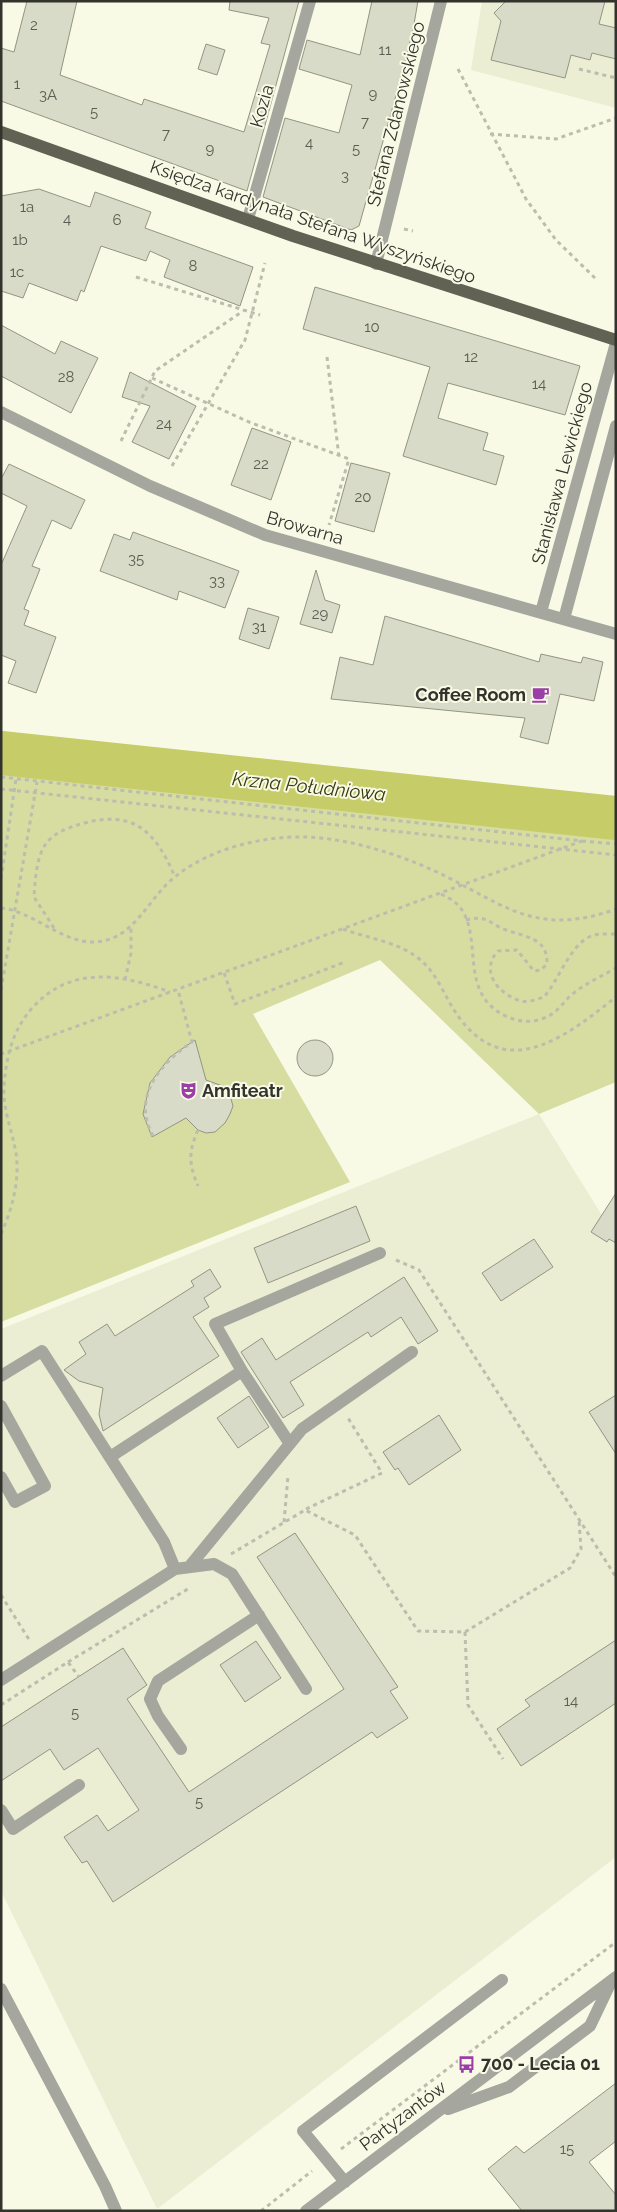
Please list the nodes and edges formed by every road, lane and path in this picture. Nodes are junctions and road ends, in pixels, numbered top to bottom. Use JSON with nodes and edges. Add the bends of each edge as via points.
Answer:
{"nodes":[{"id":1,"x":310,"y":1,"type":"edge"},
{"id":2,"x":441,"y":1,"type":"edge"},
{"id":3,"x":458,"y":69,"type":"dead end"},
{"id":4,"x":579,"y":69,"type":"dead end"},
{"id":5,"x":616,"y":78,"type":"edge"},
{"id":6,"x":616,"y":118,"type":"edge"},
{"id":7,"x":1,"y":132,"type":"edge"},
{"id":8,"x":490,"y":134,"type":"junction"},
{"id":9,"x":248,"y":219,"type":"junction"},
{"id":10,"x":265,"y":263,"type":"dead end"},
{"id":11,"x":376,"y":264,"type":"junction"},
{"id":12,"x":136,"y":276,"type":"dead end"},
{"id":13,"x":595,"y":278,"type":"dead end"},
{"id":14,"x":243,"y":311,"type":"junction"},
{"id":15,"x":251,"y":312,"type":"junction"},
{"id":16,"x":260,"y":315,"type":"dead end"},
{"id":17,"x":616,"y":342,"type":"edge"},
{"id":18,"x":327,"y":357,"type":"dead end"},
{"id":19,"x":152,"y":378,"type":"junction"},
{"id":20,"x":208,"y":402,"type":"junction"},
{"id":21,"x":1,"y":412,"type":"edge"},
{"id":22,"x":616,"y":426,"type":"edge"},
{"id":23,"x":121,"y":441,"type":"dead end"},
{"id":24,"x":339,"y":457,"type":"junction"},
{"id":25,"x":172,"y":466,"type":"dead end"},
{"id":26,"x":329,"y":525,"type":"dead end"},
{"id":27,"x":541,"y":612,"type":"junction"},
{"id":28,"x":564,"y":619,"type":"junction"},
{"id":29,"x":616,"y":634,"type":"edge"},
{"id":30,"x":1,"y":777,"type":"edge"},
{"id":31,"x":16,"y":779,"type":"junction"},
{"id":32,"x":37,"y":782,"type":"junction"},
{"id":33,"x":1,"y":789,"type":"edge"},
{"id":34,"x":582,"y":841,"type":"junction"},
{"id":35,"x":616,"y":844,"type":"edge"},
{"id":36,"x":562,"y":848,"type":"junction"},
{"id":37,"x":616,"y":855,"type":"edge"},
{"id":38,"x":175,"y":876,"type":"junction"},
{"id":39,"x":1,"y":878,"type":"edge"},
{"id":40,"x":441,"y":893,"type":"junction"},
{"id":41,"x":1,"y":908,"type":"edge"},
{"id":42,"x":15,"y":909,"type":"junction"},
{"id":43,"x":616,"y":909,"type":"edge"},
{"id":44,"x":466,"y":920,"type":"junction"},
{"id":45,"x":131,"y":926,"type":"junction"},
{"id":46,"x":343,"y":929,"type":"junction"},
{"id":47,"x":56,"y":930,"type":"junction"},
{"id":48,"x":616,"y":934,"type":"edge"},
{"id":49,"x":345,"y":962,"type":"dead end"},
{"id":50,"x":616,"y":968,"type":"edge"},
{"id":51,"x":224,"y":973,"type":"junction"},
{"id":52,"x":125,"y":980,"type":"junction"},
{"id":53,"x":1,"y":990,"type":"edge"},
{"id":54,"x":178,"y":990,"type":"junction"},
{"id":55,"x":170,"y":992,"type":"junction"},
{"id":56,"x":616,"y":997,"type":"edge"},
{"id":57,"x":1,"y":1054,"type":"edge"},
{"id":58,"x":198,"y":1130,"type":"dead end"},
{"id":59,"x":153,"y":1136,"type":"dead end"},
{"id":60,"x":198,"y":1186,"type":"dead end"},
{"id":61,"x":1,"y":1234,"type":"edge"},
{"id":62,"x":380,"y":1253,"type":"joint"},
{"id":63,"x":412,"y":1352,"type":"dead end"},
{"id":64,"x":242,"y":1371,"type":"junction"},
{"id":65,"x":1,"y":1376,"type":"edge"},
{"id":66,"x":339,"y":1404,"type":"junction"},
{"id":67,"x":1,"y":1406,"type":"edge"},
{"id":68,"x":290,"y":1444,"type":"junction"},
{"id":69,"x":110,"y":1457,"type":"junction"},
{"id":70,"x":1,"y":1477,"type":"edge"},
{"id":71,"x":305,"y":1510,"type":"junction"},
{"id":72,"x":579,"y":1520,"type":"junction"},
{"id":73,"x":284,"y":1522,"type":"junction"},
{"id":74,"x":214,"y":1564,"type":"junction"},
{"id":75,"x":189,"y":1567,"type":"junction"},
{"id":76,"x":175,"y":1569,"type":"junction"},
{"id":77,"x":616,"y":1577,"type":"edge"},
{"id":78,"x":1,"y":1595,"type":"edge"},
{"id":79,"x":259,"y":1615,"type":"junction"},
{"id":80,"x":465,"y":1632,"type":"junction"},
{"id":81,"x":34,"y":1648,"type":"dead end"},
{"id":82,"x":68,"y":1662,"type":"junction"},
{"id":83,"x":79,"y":1677,"type":"dead end"},
{"id":84,"x":1,"y":1680,"type":"edge"},
{"id":85,"x":306,"y":1689,"type":"dead end"},
{"id":86,"x":1,"y":1706,"type":"edge"},
{"id":87,"x":181,"y":1749,"type":"dead end"},
{"id":88,"x":503,"y":1759,"type":"dead end"},
{"id":89,"x":80,"y":1785,"type":"dead end"},
{"id":90,"x":1,"y":1810,"type":"edge"},
{"id":91,"x":616,"y":1942,"type":"edge"},
{"id":92,"x":614,"y":1978,"type":"edge"},
{"id":93,"x":502,"y":1980,"type":"dead end"},
{"id":94,"x":1,"y":1988,"type":"edge"},
{"id":95,"x":436,"y":2114,"type":"junction"},
{"id":96,"x":326,"y":2160,"type":"junction"},
{"id":97,"x":344,"y":2182,"type":"junction"},
{"id":98,"x":105,"y":2186,"type":"junction"},
{"id":99,"x":116,"y":2211,"type":"edge"},
{"id":100,"x":124,"y":2211,"type":"edge"},
{"id":101,"x":261,"y":2211,"type":"edge"},
{"id":102,"x":306,"y":2211,"type":"edge"}],
"edges":[{"from":1,"to":9,"type":"street","name":"Kozia"},
{"from":2,"to":11,"type":"street","name":"Stefana Zdanowskiego"},
{"from":3,"to":8,"type":"path"},
{"from":4,"to":5,"type":"path"},
{"from":6,"to":8,"type":"path","via":[[556,138]]},
{"from":7,"to":9,"type":"main road","name":"Księdza kardynała Stefana Wyszyńskiego"},
{"from":8,"to":13,"type":"path","via":[[526,198],[556,240]]},
{"from":9,"to":11,"type":"main road","name":"Księdza kardynała Stefana Wyszyńskiego"},
{"from":10,"to":15,"type":"path"},
{"from":11,"to":17,"type":"main road","name":"Księdza kardynała Stefana Wyszyńskiego"},
{"from":12,"to":14,"type":"path"},
{"from":14,"to":15,"type":"path"},
{"from":14,"to":19,"type":"path","via":[[155,371]]},
{"from":15,"to":16,"type":"path"},
{"from":15,"to":20,"type":"path","via":[[245,340]]},
{"from":17,"to":27,"type":"street","name":"Stanisława Lewickiego"},
{"from":18,"to":24,"type":"path"},
{"from":19,"to":20,"type":"path"},
{"from":19,"to":23,"type":"path"},
{"from":20,"to":24,"type":"path","via":[[249,422]]},
{"from":20,"to":25,"type":"path"},
{"from":21,"to":27,"type":"street","name":"Browarna","via":[[195,507],[265,535]]},
{"from":22,"to":28,"type":"street"},
{"from":24,"to":26,"type":"path","via":[[348,459]]},
{"from":27,"to":28,"type":"street","name":"Browarna"},
{"from":28,"to":29,"type":"street","name":"Browarna"},
{"from":30,"to":31,"type":"path"},
{"from":31,"to":32,"type":"path"},
{"from":31,"to":39,"type":"path"},
{"from":32,"to":34,"type":"path"},
{"from":32,"to":42,"type":"path"},
{"from":33,"to":36,"type":"path"},
{"from":34,"to":35,"type":"path"},
{"from":34,"to":36,"type":"path"},
{"from":36,"to":37,"type":"path"},
{"from":36,"to":40,"type":"path"},
{"from":38,"to":43,"type":"path","via":[[240,845],[304,837],[366,847],[397,856],[521,915],[542,920],[571,920]]},
{"from":38,"to":45,"type":"path"},
{"from":38,"to":47,"type":"path","via":[[158,844],[140,826],[125,820],[106,820],[69,828],[44,846],[36,878],[34,897]]},
{"from":40,"to":44,"type":"path","via":[[461,908]]},
{"from":40,"to":46,"type":"path"},
{"from":41,"to":42,"type":"path"},
{"from":42,"to":47,"type":"path"},
{"from":42,"to":53,"type":"path"},
{"from":44,"to":48,"type":"path","via":[[477,916],[486,919],[543,946],[547,964],[541,970],[534,971],[517,950],[498,951],[493,957],[490,974],[495,985],[522,1002],[544,997],[587,938]]},
{"from":44,"to":50,"type":"path","via":[[477,984],[491,1006],[516,1021],[545,1018],[582,987]]},
{"from":45,"to":47,"type":"path","via":[[109,939],[95,942]]},
{"from":45,"to":52,"type":"path","via":[[131,953]]},
{"from":46,"to":51,"type":"path"},
{"from":46,"to":56,"type":"path","via":[[403,949],[417,957],[434,973],[461,1021],[486,1043],[507,1049],[526,1050],[552,1042],[580,1026]]},
{"from":49,"to":51,"type":"path","via":[[235,1004]]},
{"from":51,"to":54,"type":"path"},
{"from":52,"to":55,"type":"path"},
{"from":52,"to":61,"type":"path","via":[[94,977],[71,980],[54,988],[22,1019],[10,1042],[4,1109],[16,1154],[17,1186]]},
{"from":54,"to":55,"type":"path"},
{"from":54,"to":59,"type":"path","via":[[192,1042],[166,1062],[151,1086],[145,1111]]},
{"from":55,"to":57,"type":"path"},
{"from":58,"to":60,"type":"path","via":[[190,1151],[191,1168]]},
{"from":62,"to":64,"type":"street","via":[[215,1324]]},
{"from":62,"to":72,"type":"path","via":[[419,1270]]},
{"from":63,"to":66,"type":"street"},
{"from":64,"to":68,"type":"street"},
{"from":64,"to":69,"type":"street"},
{"from":65,"to":69,"type":"street","via":[[42,1351]]},
{"from":66,"to":68,"type":"street","via":[[302,1429]]},
{"from":66,"to":71,"type":"path","via":[[382,1473]]},
{"from":67,"to":70,"type":"street","via":[[45,1486],[15,1502]]},
{"from":68,"to":73,"type":"path"},
{"from":68,"to":75,"type":"street"},
{"from":69,"to":76,"type":"street","via":[[164,1542]]},
{"from":71,"to":73,"type":"path"},
{"from":71,"to":80,"type":"path","via":[[355,1535],[418,1631]]},
{"from":72,"to":77,"type":"path"},
{"from":72,"to":80,"type":"path","via":[[581,1549],[570,1568]]},
{"from":73,"to":74,"type":"path"},
{"from":74,"to":75,"type":"street"},
{"from":74,"to":79,"type":"street","via":[[232,1574]]},
{"from":74,"to":82,"type":"path","via":[[208,1577]]},
{"from":75,"to":76,"type":"street"},
{"from":76,"to":84,"type":"street"},
{"from":78,"to":81,"type":"path"},
{"from":79,"to":85,"type":"street"},
{"from":79,"to":87,"type":"street","via":[[158,1680],[150,1699]]},
{"from":80,"to":88,"type":"path","via":[[468,1705]]},
{"from":82,"to":83,"type":"path"},
{"from":82,"to":86,"type":"path"},
{"from":89,"to":90,"type":"street","via":[[13,1829]]},
{"from":91,"to":96,"type":"path"},
{"from":92,"to":95,"type":"street","name":"Partyzantów"},
{"from":92,"to":95,"type":"street","via":[[590,2026],[509,2087]]},
{"from":93,"to":96,"type":"street","via":[[303,2131]]},
{"from":94,"to":98,"type":"street"},
{"from":95,"to":97,"type":"street","name":"Partyzantów"},
{"from":96,"to":97,"type":"street"},
{"from":96,"to":101,"type":"path"},
{"from":97,"to":102,"type":"street","name":"Partyzantów"},
{"from":98,"to":99,"type":"street"},
{"from":98,"to":100,"type":"street"}]}
